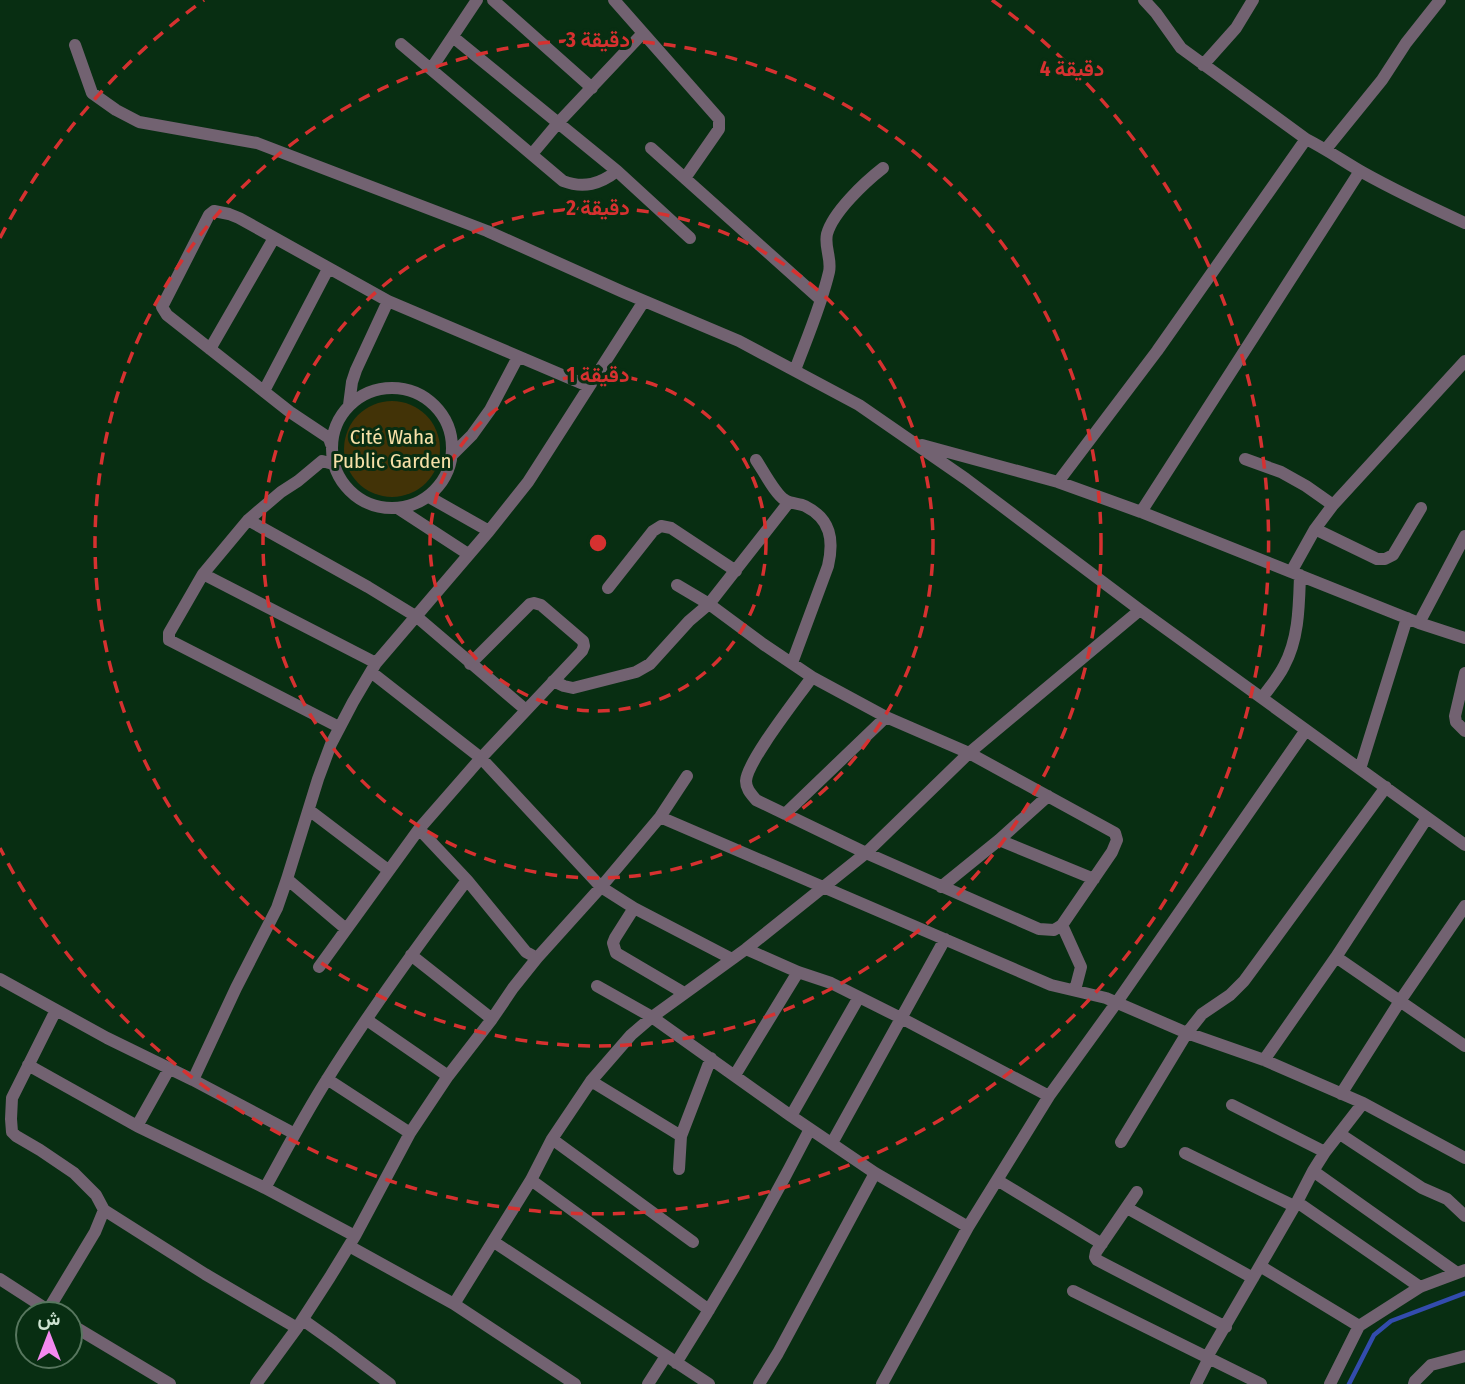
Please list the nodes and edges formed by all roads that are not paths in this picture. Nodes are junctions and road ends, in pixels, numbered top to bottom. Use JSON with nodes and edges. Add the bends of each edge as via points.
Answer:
{"nodes":[{"id":1,"x":477,"y":0,"type":"edge"},
{"id":2,"x":493,"y":0,"type":"edge"},
{"id":3,"x":614,"y":0,"type":"edge"},
{"id":4,"x":1253,"y":0,"type":"edge"},
{"id":5,"x":1440,"y":0,"type":"edge"},
{"id":6,"x":1147,"y":1,"type":"edge"},
{"id":7,"x":642,"y":34,"type":"junction"},
{"id":8,"x":453,"y":37,"type":"junction"},
{"id":9,"x":401,"y":44,"type":"dead end"},
{"id":10,"x":75,"y":45,"type":"dead end"},
{"id":11,"x":1203,"y":65,"type":"junction"},
{"id":12,"x":431,"y":69,"type":"junction"},
{"id":13,"x":592,"y":88,"type":"junction"},
{"id":14,"x":558,"y":123,"type":"junction"},
{"id":15,"x":1306,"y":139,"type":"junction"},
{"id":16,"x":651,"y":148,"type":"dead end"},
{"id":17,"x":1326,"y":149,"type":"junction"},
{"id":18,"x":532,"y":154,"type":"junction"},
{"id":19,"x":883,"y":168,"type":"dead end"},
{"id":20,"x":617,"y":171,"type":"junction"},
{"id":21,"x":1360,"y":171,"type":"junction"},
{"id":22,"x":685,"y":177,"type":"junction"},
{"id":23,"x":1465,"y":223,"type":"edge"},
{"id":24,"x":690,"y":237,"type":"dead end"},
{"id":25,"x":274,"y":238,"type":"junction"},
{"id":26,"x":328,"y":269,"type":"junction"},
{"id":27,"x":644,"y":300,"type":"junction"},
{"id":28,"x":821,"y":300,"type":"junction"},
{"id":29,"x":388,"y":302,"type":"junction"},
{"id":30,"x":210,"y":349,"type":"junction"},
{"id":31,"x":517,"y":357,"type":"junction"},
{"id":32,"x":1465,"y":361,"type":"edge"},
{"id":33,"x":795,"y":370,"type":"junction"},
{"id":34,"x":588,"y":386,"type":"junction"},
{"id":35,"x":264,"y":391,"type":"junction"},
{"id":36,"x":349,"y":405,"type":"junction"},
{"id":37,"x":915,"y":443,"type":"junction"},
{"id":38,"x":331,"y":444,"type":"junction"},
{"id":39,"x":453,"y":454,"type":"junction"},
{"id":40,"x":976,"y":459,"type":"junction"},
{"id":41,"x":1245,"y":459,"type":"dead end"},
{"id":42,"x":756,"y":460,"type":"dead end"},
{"id":43,"x":333,"y":464,"type":"junction"},
{"id":44,"x":966,"y":479,"type":"junction"},
{"id":45,"x":1058,"y":482,"type":"junction"},
{"id":46,"x":429,"y":497,"type":"junction"},
{"id":47,"x":789,"y":502,"type":"junction"},
{"id":48,"x":1333,"y":505,"type":"junction"},
{"id":49,"x":399,"y":509,"type":"junction"},
{"id":50,"x":1421,"y":509,"type":"dead end"},
{"id":51,"x":1141,"y":512,"type":"junction"},
{"id":52,"x":248,"y":520,"type":"junction"},
{"id":53,"x":1315,"y":529,"type":"junction"},
{"id":54,"x":489,"y":531,"type":"junction"},
{"id":55,"x":1465,"y":536,"type":"edge"},
{"id":56,"x":468,"y":554,"type":"junction"},
{"id":57,"x":736,"y":570,"type":"junction"},
{"id":58,"x":203,"y":574,"type":"junction"},
{"id":59,"x":1296,"y":574,"type":"junction"},
{"id":60,"x":677,"y":585,"type":"dead end"},
{"id":61,"x":608,"y":589,"type":"dead end"},
{"id":62,"x":709,"y":604,"type":"junction"},
{"id":63,"x":1140,"y":610,"type":"junction"},
{"id":64,"x":417,"y":617,"type":"junction"},
{"id":65,"x":1413,"y":620,"type":"junction"},
{"id":66,"x":1465,"y":638,"type":"edge"},
{"id":67,"x":792,"y":663,"type":"junction"},
{"id":68,"x":470,"y":664,"type":"junction"},
{"id":69,"x":374,"y":667,"type":"junction"},
{"id":70,"x":1465,"y":673,"type":"edge"},
{"id":71,"x":813,"y":677,"type":"junction"},
{"id":72,"x":553,"y":681,"type":"junction"},
{"id":73,"x":1262,"y":698,"type":"junction"},
{"id":74,"x":526,"y":710,"type":"junction"},
{"id":75,"x":886,"y":717,"type":"junction"},
{"id":76,"x":339,"y":727,"type":"junction"},
{"id":77,"x":1306,"y":730,"type":"junction"},
{"id":78,"x":1465,"y":731,"type":"edge"},
{"id":79,"x":969,"y":753,"type":"junction"},
{"id":80,"x":481,"y":758,"type":"junction"},
{"id":81,"x":1360,"y":769,"type":"junction"},
{"id":82,"x":687,"y":776,"type":"dead end"},
{"id":83,"x":1386,"y":787,"type":"junction"},
{"id":84,"x":1048,"y":796,"type":"junction"},
{"id":85,"x":309,"y":810,"type":"junction"},
{"id":86,"x":785,"y":814,"type":"junction"},
{"id":87,"x":660,"y":817,"type":"junction"},
{"id":88,"x":1427,"y":818,"type":"junction"},
{"id":89,"x":419,"y":828,"type":"junction"},
{"id":90,"x":999,"y":840,"type":"junction"},
{"id":91,"x":1465,"y":845,"type":"edge"},
{"id":92,"x":866,"y":853,"type":"junction"},
{"id":93,"x":388,"y":870,"type":"junction"},
{"id":94,"x":288,"y":879,"type":"junction"},
{"id":95,"x":1094,"y":879,"type":"junction"},
{"id":96,"x":467,"y":880,"type":"junction"},
{"id":97,"x":601,"y":887,"type":"junction"},
{"id":98,"x":825,"y":887,"type":"junction"},
{"id":99,"x":941,"y":887,"type":"junction"},
{"id":100,"x":1465,"y":906,"type":"edge"},
{"id":101,"x":634,"y":908,"type":"junction"},
{"id":102,"x":1062,"y":925,"type":"junction"},
{"id":103,"x":346,"y":929,"type":"junction"},
{"id":104,"x":945,"y":939,"type":"junction"},
{"id":105,"x":746,"y":948,"type":"junction"},
{"id":106,"x":411,"y":955,"type":"junction"},
{"id":107,"x":1336,"y":957,"type":"junction"},
{"id":108,"x":537,"y":958,"type":"junction"},
{"id":109,"x":732,"y":959,"type":"junction"},
{"id":110,"x":319,"y":967,"type":"dead end"},
{"id":111,"x":798,"y":972,"type":"junction"},
{"id":112,"x":0,"y":979,"type":"edge"},
{"id":113,"x":597,"y":986,"type":"dead end"},
{"id":114,"x":1075,"y":990,"type":"junction"},
{"id":115,"x":684,"y":993,"type":"junction"},
{"id":116,"x":859,"y":997,"type":"junction"},
{"id":117,"x":1400,"y":1001,"type":"junction"},
{"id":118,"x":1117,"y":1002,"type":"junction"},
{"id":119,"x":56,"y":1010,"type":"junction"},
{"id":120,"x":652,"y":1017,"type":"junction"},
{"id":121,"x":901,"y":1018,"type":"junction"},
{"id":122,"x":492,"y":1019,"type":"junction"},
{"id":123,"x":367,"y":1020,"type":"junction"},
{"id":124,"x":1187,"y":1033,"type":"junction"},
{"id":125,"x":1465,"y":1046,"type":"edge"},
{"id":126,"x":711,"y":1058,"type":"junction"},
{"id":127,"x":1264,"y":1060,"type":"junction"},
{"id":128,"x":28,"y":1065,"type":"junction"},
{"id":129,"x":169,"y":1069,"type":"junction"},
{"id":130,"x":735,"y":1075,"type":"junction"},
{"id":131,"x":448,"y":1076,"type":"junction"},
{"id":132,"x":327,"y":1079,"type":"junction"},
{"id":133,"x":193,"y":1080,"type":"junction"},
{"id":134,"x":591,"y":1081,"type":"junction"},
{"id":135,"x":1341,"y":1094,"type":"junction"},
{"id":136,"x":1049,"y":1096,"type":"junction"},
{"id":137,"x":1363,"y":1103,"type":"junction"},
{"id":138,"x":1232,"y":1105,"type":"dead end"},
{"id":139,"x":791,"y":1116,"type":"junction"},
{"id":140,"x":136,"y":1125,"type":"junction"},
{"id":141,"x":810,"y":1129,"type":"junction"},
{"id":142,"x":410,"y":1133,"type":"junction"},
{"id":143,"x":295,"y":1134,"type":"junction"},
{"id":144,"x":1340,"y":1134,"type":"junction"},
{"id":145,"x":681,"y":1136,"type":"junction"},
{"id":146,"x":552,"y":1139,"type":"junction"},
{"id":147,"x":1121,"y":1142,"type":"dead end"},
{"id":148,"x":832,"y":1143,"type":"junction"},
{"id":149,"x":1185,"y":1153,"type":"dead end"},
{"id":150,"x":1325,"y":1153,"type":"junction"},
{"id":151,"x":1465,"y":1158,"type":"edge"},
{"id":152,"x":679,"y":1170,"type":"dead end"},
{"id":153,"x":1313,"y":1171,"type":"junction"},
{"id":154,"x":875,"y":1173,"type":"junction"},
{"id":155,"x":531,"y":1180,"type":"junction"},
{"id":156,"x":997,"y":1180,"type":"junction"},
{"id":157,"x":265,"y":1188,"type":"junction"},
{"id":158,"x":1137,"y":1192,"type":"dead end"},
{"id":159,"x":1295,"y":1204,"type":"junction"},
{"id":160,"x":1126,"y":1208,"type":"junction"},
{"id":161,"x":104,"y":1210,"type":"junction"},
{"id":162,"x":1465,"y":1216,"type":"edge"},
{"id":163,"x":968,"y":1227,"type":"junction"},
{"id":164,"x":352,"y":1241,"type":"junction"},
{"id":165,"x":494,"y":1242,"type":"junction"},
{"id":166,"x":693,"y":1242,"type":"dead end"},
{"id":167,"x":1102,"y":1244,"type":"junction"},
{"id":168,"x":1257,"y":1272,"type":"junction"},
{"id":169,"x":1461,"y":1272,"type":"edge"},
{"id":170,"x":0,"y":1279,"type":"edge"},
{"id":171,"x":1420,"y":1287,"type":"junction"},
{"id":172,"x":1073,"y":1291,"type":"dead end"},
{"id":173,"x":32,"y":1300,"type":"edge"},
{"id":174,"x":58,"y":1300,"type":"edge"},
{"id":175,"x":454,"y":1304,"type":"junction"},
{"id":176,"x":709,"y":1310,"type":"junction"},
{"id":177,"x":300,"y":1324,"type":"junction"},
{"id":178,"x":1359,"y":1326,"type":"junction"},
{"id":179,"x":1226,"y":1327,"type":"junction"},
{"id":180,"x":84,"y":1332,"type":"edge"},
{"id":181,"x":1465,"y":1356,"type":"edge"},
{"id":182,"x":1208,"y":1357,"type":"junction"},
{"id":183,"x":671,"y":1360,"type":"junction"},
{"id":184,"x":170,"y":1384,"type":"edge"},
{"id":185,"x":256,"y":1384,"type":"edge"},
{"id":186,"x":390,"y":1384,"type":"edge"},
{"id":187,"x":575,"y":1384,"type":"edge"},
{"id":188,"x":648,"y":1384,"type":"edge"},
{"id":189,"x":709,"y":1384,"type":"edge"},
{"id":190,"x":759,"y":1384,"type":"edge"},
{"id":191,"x":883,"y":1384,"type":"edge"},
{"id":192,"x":1196,"y":1384,"type":"edge"},
{"id":193,"x":1261,"y":1384,"type":"edge"},
{"id":194,"x":1330,"y":1384,"type":"edge"},
{"id":195,"x":1414,"y":1384,"type":"edge"}],
"edges":[{"from":1,"to":8,"type":"street"},
{"from":2,"to":13,"type":"street"},
{"from":3,"to":7,"type":"street"},
{"from":4,"to":11,"type":"street"},
{"from":5,"to":17,"type":"street"},
{"from":6,"to":11,"type":"street","via":[[1181,48]]},
{"from":7,"to":13,"type":"street"},
{"from":7,"to":22,"type":"street","via":[[719,119],[719,129]]},
{"from":8,"to":12,"type":"street"},
{"from":8,"to":14,"type":"street"},
{"from":9,"to":12,"type":"street"},
{"from":10,"to":27,"type":"street","via":[[92,93],[139,122],[257,143],[487,231]]},
{"from":11,"to":15,"type":"street"},
{"from":12,"to":18,"type":"street"},
{"from":13,"to":14,"type":"street"},
{"from":14,"to":18,"type":"street"},
{"from":14,"to":20,"type":"street"},
{"from":15,"to":17,"type":"street"},
{"from":15,"to":45,"type":"street","via":[[1173,330]]},
{"from":16,"to":22,"type":"street"},
{"from":17,"to":21,"type":"street"},
{"from":18,"to":20,"type":"street","via":[[572,185],[591,185]]},
{"from":19,"to":28,"type":"street","via":[[856,191],[832,223],[827,236],[830,268]]},
{"from":20,"to":24,"type":"street"},
{"from":21,"to":23,"type":"street"},
{"from":21,"to":51,"type":"street"},
{"from":22,"to":28,"type":"street"},
{"from":25,"to":26,"type":"street"},
{"from":25,"to":30,"type":"street"},
{"from":25,"to":30,"type":"street","via":[[229,214],[214,211],[209,215],[162,307]]},
{"from":26,"to":29,"type":"street"},
{"from":26,"to":35,"type":"street"},
{"from":27,"to":33,"type":"street"},
{"from":27,"to":34,"type":"street"},
{"from":28,"to":33,"type":"street"},
{"from":29,"to":31,"type":"street"},
{"from":29,"to":36,"type":"street","via":[[356,370]]},
{"from":30,"to":35,"type":"street"},
{"from":31,"to":34,"type":"street"},
{"from":31,"to":39,"type":"street","via":[[483,420]]},
{"from":32,"to":48,"type":"street"},
{"from":33,"to":37,"type":"street"},
{"from":34,"to":54,"type":"street","via":[[528,482]]},
{"from":35,"to":38,"type":"street","via":[[330,438]]},
{"from":36,"to":38,"type":"street","via":[[340,416]]},
{"from":36,"to":39,"type":"street","via":[[367,393],[387,388],[408,390],[427,399],[442,414],[451,433]]},
{"from":37,"to":40,"type":"street"},
{"from":37,"to":44,"type":"street"},
{"from":38,"to":43,"type":"street"},
{"from":39,"to":46,"type":"street","via":[[441,485]]},
{"from":40,"to":44,"type":"street"},
{"from":40,"to":45,"type":"street"},
{"from":41,"to":48,"type":"street","via":[[1281,471]]},
{"from":42,"to":47,"type":"street"},
{"from":43,"to":49,"type":"street","via":[[340,480],[365,503]]},
{"from":43,"to":52,"type":"street","via":[[322,461]]},
{"from":44,"to":63,"type":"street"},
{"from":45,"to":51,"type":"street"},
{"from":46,"to":49,"type":"street"},
{"from":46,"to":54,"type":"street"},
{"from":47,"to":57,"type":"street"},
{"from":47,"to":67,"type":"street","via":[[803,505],[826,522],[831,552]]},
{"from":48,"to":53,"type":"street"},
{"from":49,"to":56,"type":"street"},
{"from":50,"to":53,"type":"street","via":[[1395,552],[1385,559]]},
{"from":51,"to":59,"type":"street"},
{"from":52,"to":58,"type":"street"},
{"from":52,"to":64,"type":"street"},
{"from":53,"to":59,"type":"street"},
{"from":54,"to":56,"type":"street"},
{"from":55,"to":65,"type":"street"},
{"from":56,"to":64,"type":"street"},
{"from":57,"to":61,"type":"street","via":[[661,526]]},
{"from":57,"to":62,"type":"street"},
{"from":58,"to":69,"type":"street"},
{"from":58,"to":76,"type":"street","via":[[169,640]]},
{"from":59,"to":65,"type":"street"},
{"from":59,"to":73,"type":"street","via":[[1299,613],[1294,640],[1284,667]]},
{"from":60,"to":62,"type":"street"},
{"from":62,"to":67,"type":"street"},
{"from":62,"to":72,"type":"street","via":[[650,664],[636,672],[573,688]]},
{"from":63,"to":73,"type":"street"},
{"from":63,"to":79,"type":"street"},
{"from":64,"to":68,"type":"street"},
{"from":64,"to":69,"type":"street"},
{"from":65,"to":66,"type":"street"},
{"from":65,"to":81,"type":"street"},
{"from":67,"to":71,"type":"street"},
{"from":68,"to":72,"type":"street","via":[[530,604],[538,603],[583,640],[582,651]]},
{"from":68,"to":74,"type":"street"},
{"from":69,"to":76,"type":"street"},
{"from":69,"to":80,"type":"street"},
{"from":70,"to":78,"type":"street","via":[[1455,716]]},
{"from":71,"to":75,"type":"street"},
{"from":71,"to":86,"type":"street","via":[[747,774],[747,788],[756,800]]},
{"from":72,"to":74,"type":"street"},
{"from":73,"to":77,"type":"street"},
{"from":74,"to":80,"type":"street"},
{"from":75,"to":79,"type":"street"},
{"from":75,"to":86,"type":"street"},
{"from":76,"to":85,"type":"street"},
{"from":77,"to":81,"type":"street"},
{"from":77,"to":118,"type":"street"},
{"from":79,"to":84,"type":"street"},
{"from":79,"to":92,"type":"street"},
{"from":80,"to":89,"type":"street"},
{"from":80,"to":97,"type":"street"},
{"from":81,"to":83,"type":"street"},
{"from":82,"to":87,"type":"street"},
{"from":83,"to":88,"type":"street"},
{"from":83,"to":124,"type":"street","via":[[1244,981],[1202,1014]]},
{"from":84,"to":90,"type":"street"},
{"from":84,"to":95,"type":"street","via":[[1117,836]]},
{"from":85,"to":93,"type":"street"},
{"from":85,"to":94,"type":"street"},
{"from":86,"to":92,"type":"street"},
{"from":87,"to":97,"type":"street"},
{"from":87,"to":98,"type":"street"},
{"from":88,"to":91,"type":"street"},
{"from":88,"to":107,"type":"street"},
{"from":89,"to":93,"type":"street"},
{"from":89,"to":96,"type":"street"},
{"from":90,"to":95,"type":"street"},
{"from":90,"to":99,"type":"street"},
{"from":92,"to":98,"type":"street"},
{"from":92,"to":99,"type":"street"},
{"from":93,"to":103,"type":"street"},
{"from":94,"to":103,"type":"street"},
{"from":94,"to":133,"type":"street"},
{"from":95,"to":102,"type":"street"},
{"from":96,"to":106,"type":"street"},
{"from":96,"to":108,"type":"street","via":[[526,952]]},
{"from":97,"to":101,"type":"street"},
{"from":97,"to":108,"type":"street"},
{"from":98,"to":104,"type":"street"},
{"from":98,"to":105,"type":"street"},
{"from":99,"to":102,"type":"street","via":[[1039,929],[1054,930]]},
{"from":100,"to":117,"type":"street"},
{"from":101,"to":109,"type":"street"},
{"from":101,"to":115,"type":"street","via":[[613,943],[616,953]]},
{"from":102,"to":114,"type":"street","via":[[1081,967]]},
{"from":103,"to":110,"type":"street"},
{"from":104,"to":114,"type":"street","via":[[1051,985]]},
{"from":104,"to":121,"type":"street"},
{"from":105,"to":109,"type":"street"},
{"from":105,"to":111,"type":"street"},
{"from":106,"to":122,"type":"street"},
{"from":106,"to":123,"type":"street"},
{"from":107,"to":117,"type":"street"},
{"from":107,"to":127,"type":"street"},
{"from":108,"to":122,"type":"street"},
{"from":109,"to":115,"type":"street"},
{"from":111,"to":116,"type":"street"},
{"from":111,"to":130,"type":"street"},
{"from":112,"to":119,"type":"street"},
{"from":113,"to":120,"type":"street"},
{"from":114,"to":118,"type":"street"},
{"from":115,"to":120,"type":"street"},
{"from":116,"to":121,"type":"street"},
{"from":116,"to":139,"type":"street"},
{"from":117,"to":125,"type":"street"},
{"from":117,"to":135,"type":"street"},
{"from":118,"to":124,"type":"street"},
{"from":118,"to":136,"type":"street"},
{"from":119,"to":128,"type":"street"},
{"from":119,"to":129,"type":"street"},
{"from":120,"to":126,"type":"street"},
{"from":120,"to":134,"type":"street"},
{"from":121,"to":136,"type":"street"},
{"from":121,"to":148,"type":"street"},
{"from":122,"to":131,"type":"street"},
{"from":123,"to":131,"type":"street"},
{"from":123,"to":132,"type":"street"},
{"from":124,"to":127,"type":"street"},
{"from":124,"to":147,"type":"street"},
{"from":126,"to":130,"type":"street"},
{"from":126,"to":145,"type":"street"},
{"from":127,"to":135,"type":"street"},
{"from":128,"to":140,"type":"street"},
{"from":128,"to":161,"type":"street","via":[[12,1098],[12,1132],[80,1179]]},
{"from":129,"to":133,"type":"street"},
{"from":129,"to":140,"type":"street"},
{"from":130,"to":139,"type":"street"},
{"from":131,"to":142,"type":"street"},
{"from":132,"to":142,"type":"street"},
{"from":132,"to":143,"type":"street"},
{"from":133,"to":143,"type":"street"},
{"from":134,"to":145,"type":"street"},
{"from":134,"to":146,"type":"street"},
{"from":135,"to":137,"type":"street"},
{"from":136,"to":156,"type":"street"},
{"from":137,"to":144,"type":"street"},
{"from":137,"to":151,"type":"street"},
{"from":138,"to":150,"type":"street"},
{"from":139,"to":141,"type":"street"},
{"from":140,"to":157,"type":"street"},
{"from":141,"to":148,"type":"street"},
{"from":141,"to":176,"type":"street"},
{"from":142,"to":164,"type":"street"},
{"from":143,"to":157,"type":"street"},
{"from":144,"to":150,"type":"street"},
{"from":144,"to":162,"type":"street","via":[[1422,1188],[1447,1199]]},
{"from":145,"to":152,"type":"street"},
{"from":146,"to":155,"type":"street"},
{"from":146,"to":166,"type":"street"},
{"from":148,"to":154,"type":"street"},
{"from":149,"to":159,"type":"street"},
{"from":150,"to":153,"type":"street"},
{"from":153,"to":159,"type":"street"},
{"from":153,"to":169,"type":"street"},
{"from":154,"to":163,"type":"street"},
{"from":154,"to":190,"type":"street"},
{"from":155,"to":165,"type":"street"},
{"from":155,"to":176,"type":"street"},
{"from":156,"to":163,"type":"street"},
{"from":156,"to":167,"type":"street"},
{"from":157,"to":164,"type":"street"},
{"from":158,"to":160,"type":"street"},
{"from":159,"to":168,"type":"street"},
{"from":159,"to":171,"type":"street"},
{"from":160,"to":167,"type":"street"},
{"from":160,"to":168,"type":"street"},
{"from":161,"to":174,"type":"street"},
{"from":161,"to":177,"type":"street","via":[[205,1274]]},
{"from":163,"to":191,"type":"street"},
{"from":164,"to":175,"type":"street"},
{"from":164,"to":177,"type":"street"},
{"from":165,"to":175,"type":"street"},
{"from":165,"to":183,"type":"street"},
{"from":167,"to":179,"type":"street","via":[[1097,1260]]},
{"from":168,"to":178,"type":"street"},
{"from":168,"to":179,"type":"street"},
{"from":169,"to":171,"type":"street"},
{"from":170,"to":173,"type":"street"},
{"from":171,"to":178,"type":"street"},
{"from":172,"to":182,"type":"street"},
{"from":175,"to":187,"type":"street"},
{"from":176,"to":183,"type":"street"},
{"from":177,"to":185,"type":"street"},
{"from":177,"to":186,"type":"street","via":[[334,1342]]},
{"from":178,"to":194,"type":"street"},
{"from":179,"to":182,"type":"street"},
{"from":180,"to":184,"type":"street"},
{"from":181,"to":195,"type":"street","via":[[1431,1365]]},
{"from":182,"to":192,"type":"street"},
{"from":182,"to":193,"type":"street"},
{"from":183,"to":188,"type":"street"},
{"from":183,"to":189,"type":"street"}]}
